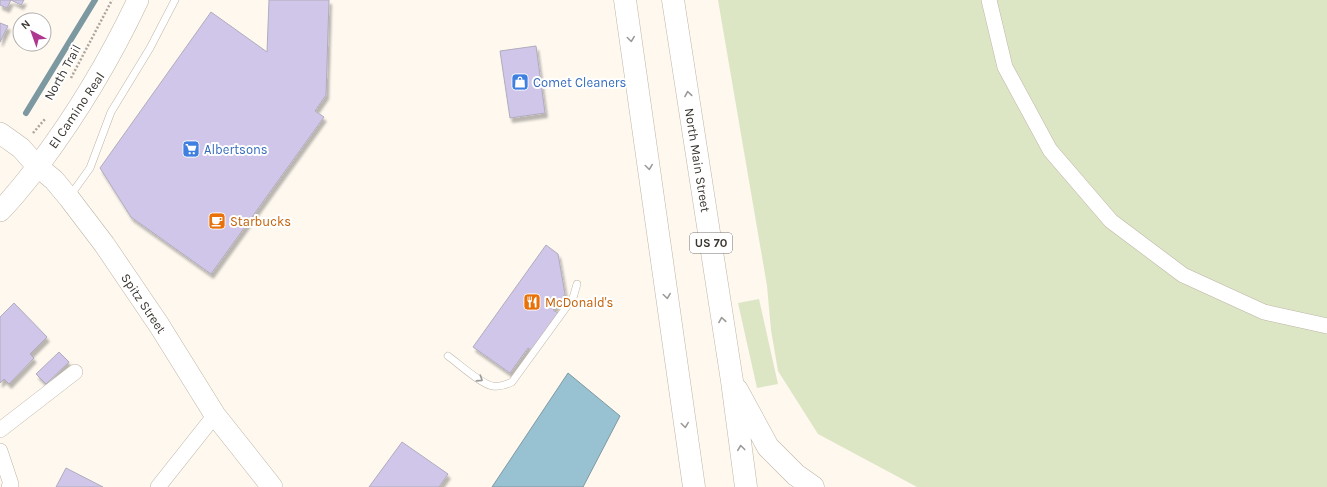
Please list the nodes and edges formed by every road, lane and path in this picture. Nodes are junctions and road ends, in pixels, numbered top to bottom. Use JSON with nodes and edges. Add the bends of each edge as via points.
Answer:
{"nodes":[{"id":1,"x":112,"y":0,"type":"edge"},
{"id":2,"x":138,"y":0,"type":"edge"},
{"id":3,"x":175,"y":0,"type":"edge"},
{"id":4,"x":625,"y":0,"type":"edge"},
{"id":5,"x":673,"y":0,"type":"edge"},
{"id":6,"x":989,"y":0,"type":"edge"},
{"id":7,"x":69,"y":82,"type":"dead end"},
{"id":8,"x":49,"y":113,"type":"dead end"},
{"id":9,"x":0,"y":133,"type":"edge"},
{"id":10,"x":21,"y":148,"type":"junction"},
{"id":11,"x":38,"y":166,"type":"junction"},
{"id":12,"x":69,"y":198,"type":"junction"},
{"id":13,"x":0,"y":212,"type":"edge"},
{"id":14,"x":577,"y":284,"type":"dead end"},
{"id":15,"x":1327,"y":326,"type":"edge"},
{"id":16,"x":448,"y":356,"type":"dead end"},
{"id":17,"x":75,"y":372,"type":"dead end"},
{"id":18,"x":732,"y":381,"type":"junction"},
{"id":19,"x":214,"y":415,"type":"junction"},
{"id":20,"x":0,"y":430,"type":"edge"},
{"id":21,"x":0,"y":451,"type":"edge"},
{"id":22,"x":9,"y":487,"type":"edge"},
{"id":23,"x":158,"y":487,"type":"edge"},
{"id":24,"x":272,"y":487,"type":"edge"},
{"id":25,"x":694,"y":487,"type":"edge"},
{"id":26,"x":746,"y":487,"type":"edge"},
{"id":27,"x":813,"y":487,"type":"edge"}],
"edges":[{"from":1,"to":7,"type":"path","name":"North Trail"},
{"from":2,"to":11,"type":"street","name":"El Camino Real","via":[[105,65],[59,138]]},
{"from":3,"to":12,"type":"lane","via":[[150,48],[111,112],[90,168]]},
{"from":4,"to":25,"type":"main road","one_way":true},
{"from":18,"to":5,"type":"main road","name":"North Main Street","number":"US 70","one_way":true},
{"from":6,"to":15,"type":"street","via":[[1005,67],[1050,150],[1111,221],[1183,275],[1264,312]]},
{"from":8,"to":10,"type":"path","name":"North Trail"},
{"from":9,"to":10,"type":"street","name":"Spitz Street"},
{"from":10,"to":11,"type":"street","name":"Spitz Street"},
{"from":11,"to":12,"type":"street","name":"Spitz Street"},
{"from":11,"to":13,"type":"street","name":"El Camino Real"},
{"from":12,"to":19,"type":"street","name":"Spitz Street","via":[[155,319]]},
{"from":16,"to":14,"type":"lane","one_way":true,"via":[[492,386],[503,386],[512,382],[573,298]]},
{"from":17,"to":20,"type":"street"},
{"from":26,"to":18,"type":"main road","name":"North Main Street","number":"US 70","one_way":true},
{"from":18,"to":27,"type":"main road","via":[[768,447],[796,475]]},
{"from":19,"to":23,"type":"street"},
{"from":19,"to":24,"type":"street","name":"Spitz Street"},
{"from":21,"to":22,"type":"street"}]}
